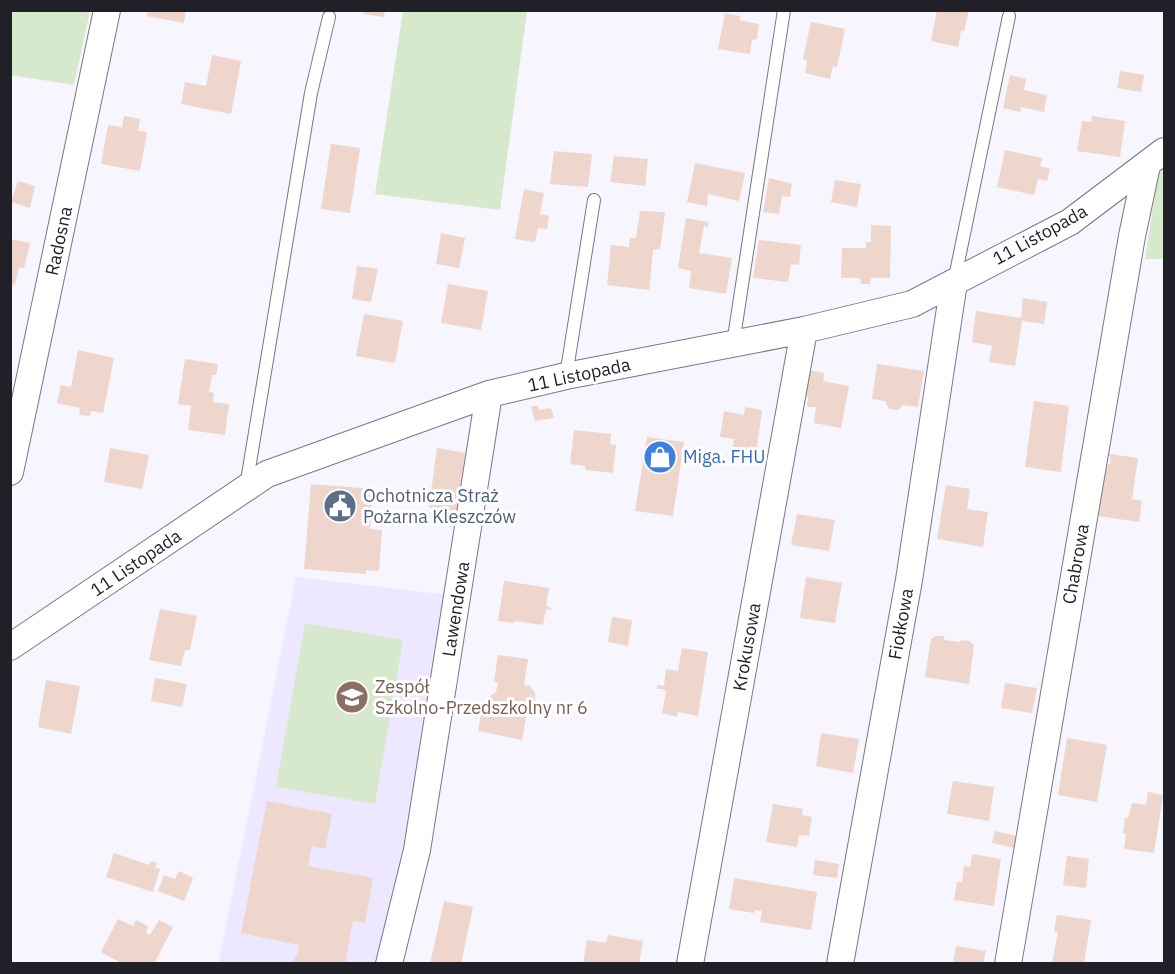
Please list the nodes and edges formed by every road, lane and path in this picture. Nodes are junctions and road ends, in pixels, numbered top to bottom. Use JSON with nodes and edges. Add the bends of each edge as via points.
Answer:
{"nodes":[{"id":1,"x":107,"y":10,"type":"edge"},
{"id":2,"x":784,"y":10,"type":"edge"},
{"id":3,"x":1009,"y":16,"type":"dead end"},
{"id":4,"x":329,"y":17,"type":"dead end"},
{"id":5,"x":1156,"y":158,"type":"edge"},
{"id":6,"x":594,"y":200,"type":"dead end"},
{"id":7,"x":954,"y":282,"type":"junction"},
{"id":8,"x":804,"y":330,"type":"junction"},
{"id":9,"x":733,"y":344,"type":"junction"},
{"id":10,"x":566,"y":376,"type":"junction"},
{"id":11,"x":489,"y":394,"type":"junction"},
{"id":12,"x":10,"y":472,"type":"edge"},
{"id":13,"x":246,"y":489,"type":"junction"},
{"id":14,"x":10,"y":647,"type":"edge"},
{"id":15,"x":389,"y":963,"type":"edge"},
{"id":16,"x":690,"y":963,"type":"edge"},
{"id":17,"x":840,"y":963,"type":"edge"},
{"id":18,"x":1008,"y":963,"type":"edge"}],
"edges":[{"from":1,"to":12,"type":"street","name":"Radosna"},
{"from":2,"to":9,"type":"lane"},
{"from":3,"to":7,"type":"lane"},
{"from":4,"to":13,"type":"lane","via":[[311,93]]},
{"from":5,"to":7,"type":"street","name":"11 Listopada","via":[[1070,222]]},
{"from":5,"to":18,"type":"street","name":"Chabrowa","via":[[1132,236]]},
{"from":6,"to":10,"type":"lane"},
{"from":7,"to":8,"type":"street","name":"11 Listopada","via":[[912,304]]},
{"from":7,"to":17,"type":"street","name":"Fiołkowa","via":[[909,580]]},
{"from":8,"to":9,"type":"street","name":"11 Listopada"},
{"from":8,"to":16,"type":"street","name":"Krokusowa"},
{"from":9,"to":10,"type":"street","name":"11 Listopada"},
{"from":10,"to":11,"type":"street","name":"11 Listopada"},
{"from":11,"to":13,"type":"street","name":"11 Listopada","via":[[267,474]]},
{"from":11,"to":15,"type":"street","name":"Lawendowa","via":[[417,850]]},
{"from":13,"to":14,"type":"street","name":"11 Listopada"}]}
